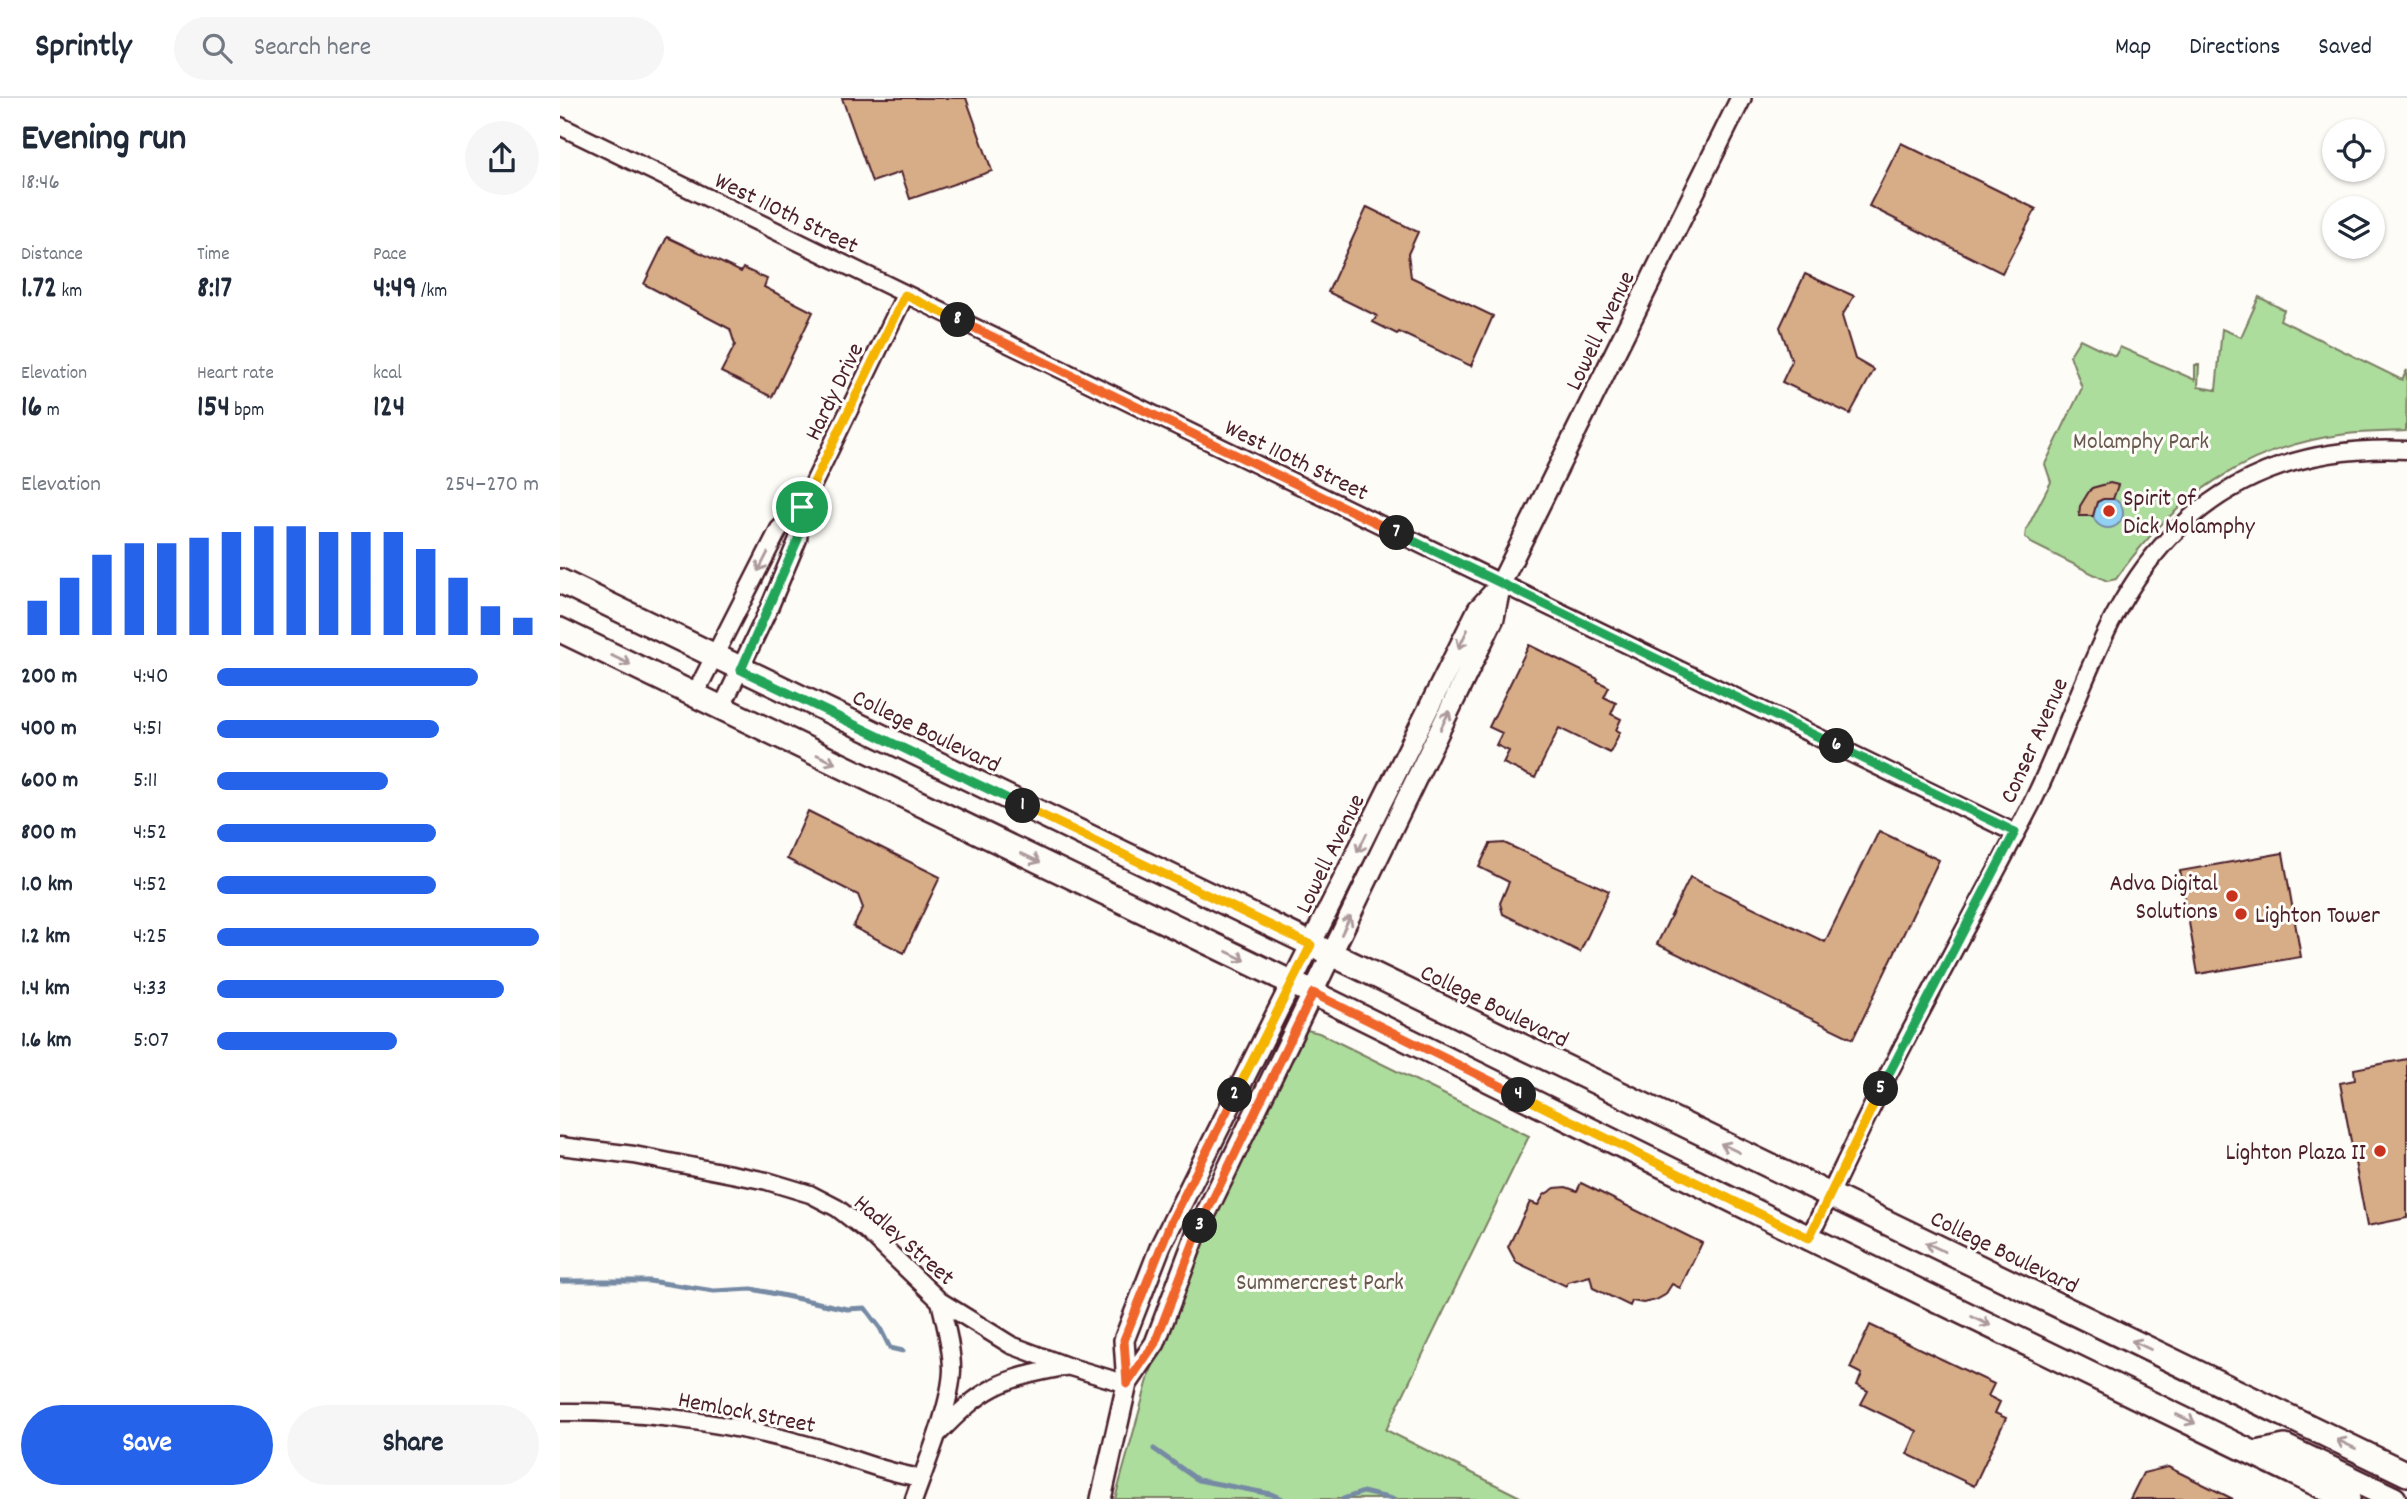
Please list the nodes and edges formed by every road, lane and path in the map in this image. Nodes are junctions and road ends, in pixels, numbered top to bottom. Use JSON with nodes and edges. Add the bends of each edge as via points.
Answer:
{"nodes":[{"id":1,"x":1741,"y":98,"type":"edge"},
{"id":2,"x":560,"y":126,"type":"edge"},
{"id":3,"x":905,"y":295,"type":"junction"},
{"id":4,"x":2407,"y":450,"type":"edge"},
{"id":5,"x":802,"y":507,"type":"junction"},
{"id":6,"x":560,"y":582,"type":"edge"},
{"id":7,"x":1502,"y":583,"type":"junction"},
{"id":8,"x":560,"y":630,"type":"edge"},
{"id":9,"x":715,"y":657,"type":"junction"},
{"id":10,"x":741,"y":670,"type":"junction"},
{"id":11,"x":694,"y":696,"type":"junction"},
{"id":12,"x":721,"y":709,"type":"junction"},
{"id":13,"x":2015,"y":832,"type":"junction"},
{"id":14,"x":1322,"y":950,"type":"junction"},
{"id":15,"x":1292,"y":983,"type":"junction"},
{"id":16,"x":1313,"y":993,"type":"junction"},
{"id":17,"x":560,"y":1146,"type":"edge"},
{"id":18,"x":1830,"y":1196,"type":"junction"},
{"id":19,"x":1809,"y":1238,"type":"junction"},
{"id":20,"x":940,"y":1301,"type":"junction"},
{"id":21,"x":1067,"y":1366,"type":"junction"},
{"id":22,"x":1127,"y":1384,"type":"junction"},
{"id":23,"x":560,"y":1412,"type":"edge"},
{"id":24,"x":935,"y":1436,"type":"junction"},
{"id":25,"x":2257,"y":1453,"type":"junction"},
{"id":26,"x":2407,"y":1474,"type":"edge"},
{"id":27,"x":921,"y":1478,"type":"junction"},
{"id":28,"x":914,"y":1499,"type":"edge"},
{"id":29,"x":1101,"y":1499,"type":"edge"},
{"id":30,"x":2348,"y":1499,"type":"edge"},
{"id":31,"x":2394,"y":1499,"type":"edge"}],
"edges":[{"from":1,"to":7,"type":"street","name":"Lowell Avenue"},
{"from":2,"to":3,"type":"street","name":"West 110th Street"},
{"from":3,"to":5,"type":"street","name":"Hardy Drive"},
{"from":3,"to":7,"type":"street","name":"West 110th Street"},
{"from":4,"to":13,"type":"street","name":"Conser Avenue","via":[[2368,448],[2287,463],[2213,500],[2180,527],[2130,586]]},
{"from":5,"to":9,"type":"street","name":"Hardy Drive","one_way":true,"via":[[779,529]]},
{"from":5,"to":10,"type":"street","name":"Hardy Drive","via":[[798,539]]},
{"from":6,"to":9,"type":"main road","name":"College Boulevard"},
{"from":7,"to":13,"type":"street","name":"West 110th Street"},
{"from":7,"to":14,"type":"street","name":"Lowell Avenue","via":[[1494,618]]},
{"from":8,"to":11,"type":"main road","one_way":true},
{"from":9,"to":10,"type":"main road","name":"College Boulevard"},
{"from":9,"to":11,"type":"street","name":"Hardy Drive"},
{"from":10,"to":12,"type":"street","name":"Hardy Drive"},
{"from":10,"to":14,"type":"main road","name":"College Boulevard"},
{"from":11,"to":12,"type":"main road"},
{"from":12,"to":15,"type":"main road","one_way":true},
{"from":13,"to":18,"type":"street","name":"Conser Avenue"},
{"from":14,"to":15,"type":"street","name":"Lowell Avenue"},
{"from":14,"to":16,"type":"street","name":"Lowell Avenue"},
{"from":18,"to":14,"type":"main road","name":"College Boulevard","one_way":true},
{"from":15,"to":16,"type":"main road"},
{"from":15,"to":22,"type":"street","name":"Lowell Avenue","via":[[1171,1222],[1124,1340]]},
{"from":16,"to":19,"type":"main road"},
{"from":16,"to":22,"type":"street","name":"Lowell Avenue","via":[[1196,1234],[1155,1343]]},
{"from":17,"to":20,"type":"street","name":"Hadley Street","via":[[634,1154],[810,1194],[867,1231]]},
{"from":18,"to":19,"type":"street","name":"Conser Avenue"},
{"from":26,"to":18,"type":"main road","name":"College Boulevard","one_way":true},
{"from":19,"to":25,"type":"main road","one_way":true},
{"from":20,"to":21,"type":"street","name":"Hadley Street","via":[[1011,1345]]},
{"from":20,"to":24,"type":"street","via":[[952,1370]]},
{"from":21,"to":22,"type":"street","name":"Hadley Street"},
{"from":21,"to":24,"type":"street","via":[[1011,1378],[987,1390]]},
{"from":22,"to":29,"type":"street","name":"Lowell Avenue"},
{"from":23,"to":27,"type":"street","name":"Hemlock Street","via":[[706,1423],[819,1448],[894,1474]]},
{"from":24,"to":27,"type":"street"},
{"from":25,"to":30,"type":"main road"},
{"from":25,"to":31,"type":"main road","via":[[2285,1447]]},
{"from":27,"to":28,"type":"street"}]}
